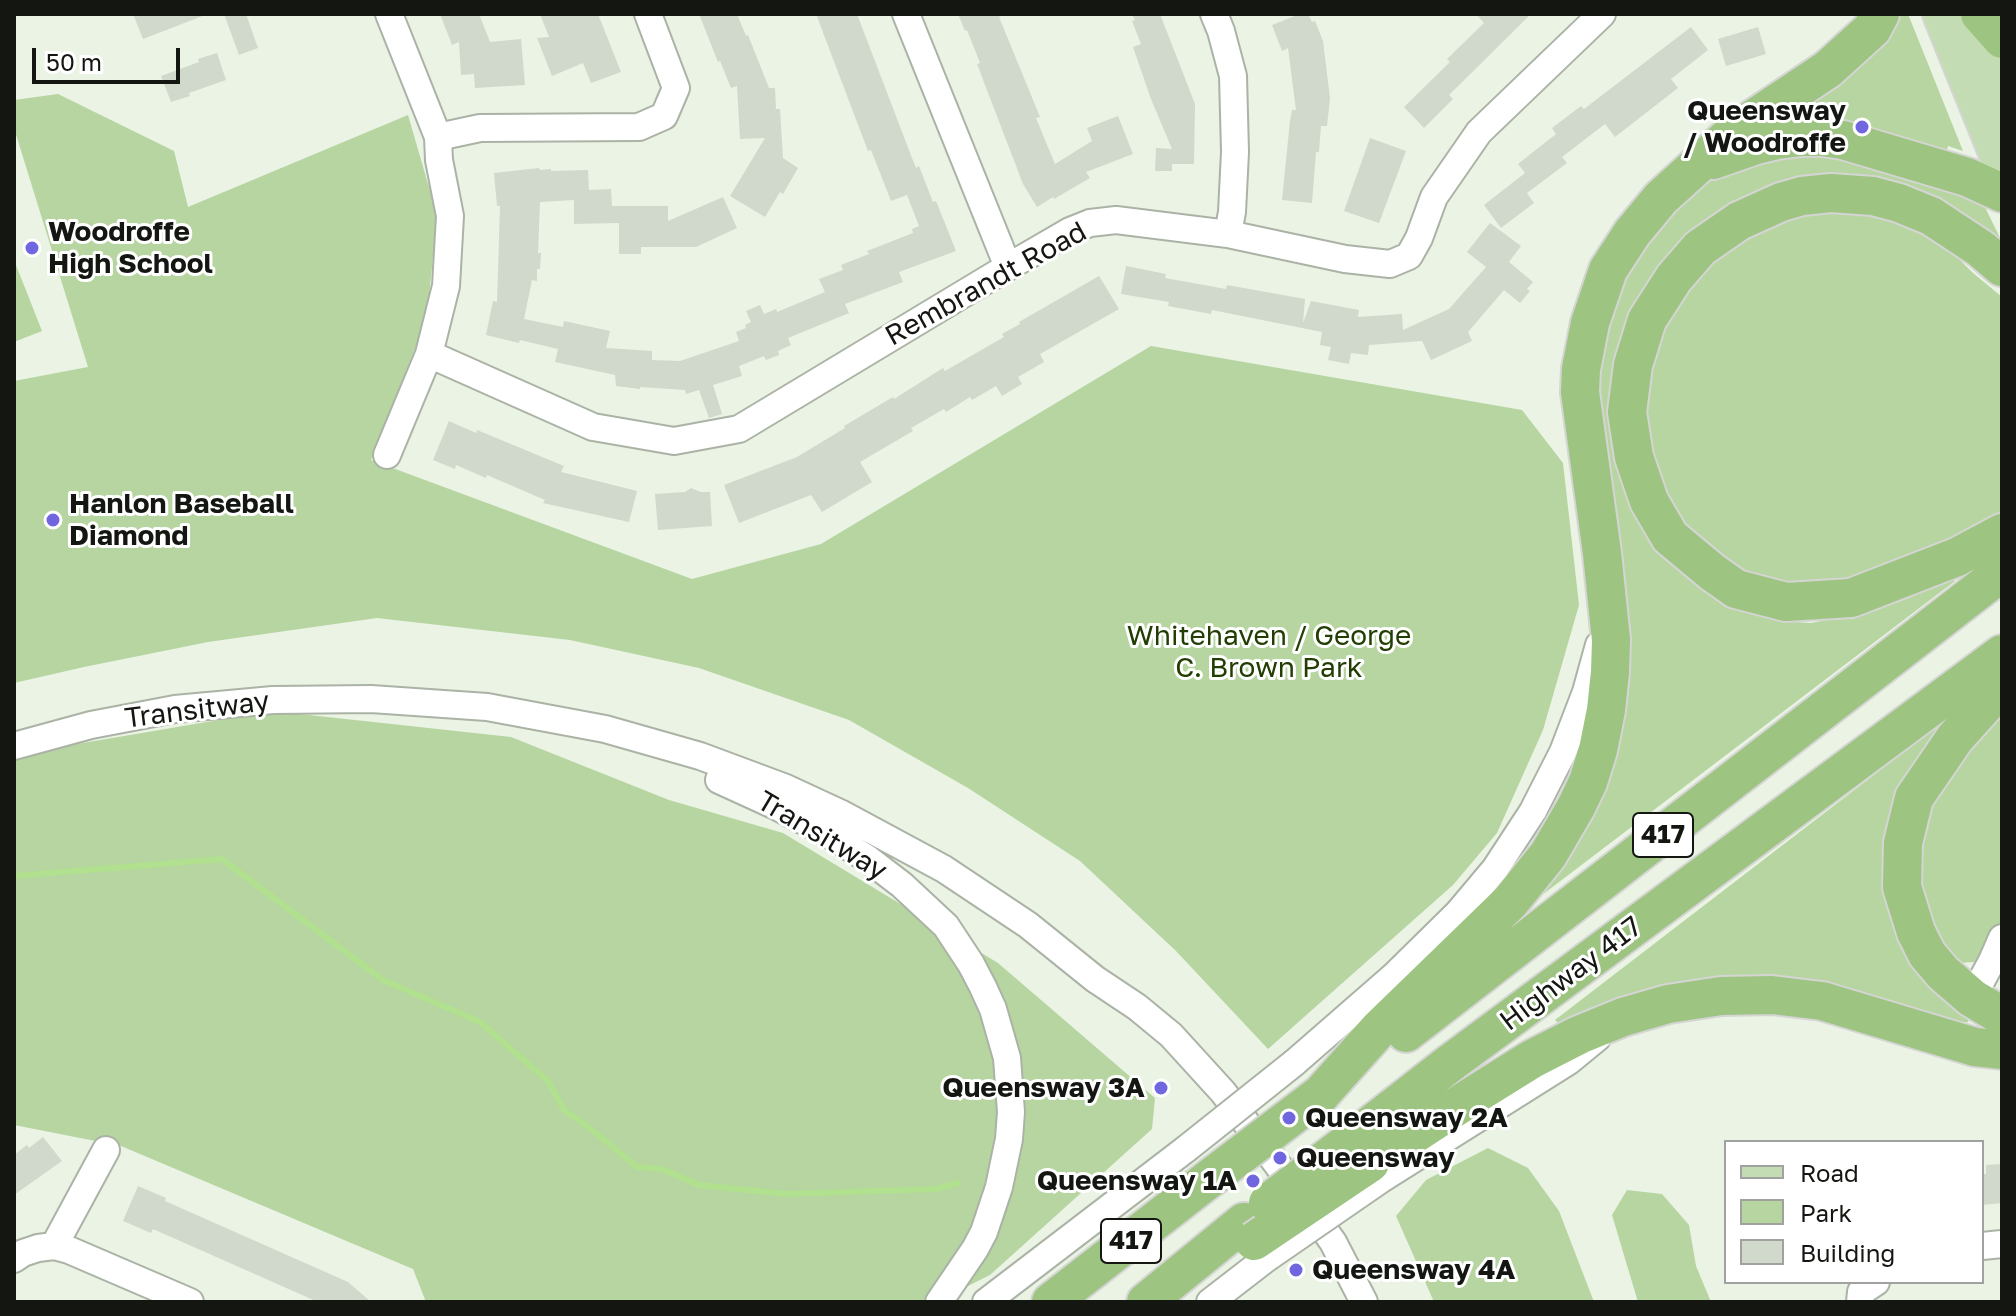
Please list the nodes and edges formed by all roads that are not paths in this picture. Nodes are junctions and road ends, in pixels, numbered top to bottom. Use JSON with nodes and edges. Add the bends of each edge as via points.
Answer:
{"nodes":[{"id":1,"x":389,"y":14,"type":"edge"},
{"id":2,"x":648,"y":14,"type":"edge"},
{"id":3,"x":906,"y":14,"type":"edge"},
{"id":4,"x":1214,"y":14,"type":"edge"},
{"id":5,"x":1602,"y":14,"type":"edge"},
{"id":6,"x":1880,"y":14,"type":"edge"},
{"id":7,"x":1939,"y":14,"type":"edge"},
{"id":8,"x":1968,"y":14,"type":"edge"},
{"id":9,"x":1980,"y":14,"type":"edge"},
{"id":10,"x":2002,"y":39,"type":"edge"},
{"id":11,"x":2002,"y":105,"type":"edge"},
{"id":12,"x":438,"y":137,"type":"junction"},
{"id":13,"x":1696,"y":166,"type":"junction"},
{"id":14,"x":2002,"y":170,"type":"edge"},
{"id":15,"x":2002,"y":193,"type":"edge"},
{"id":16,"x":1228,"y":234,"type":"junction"},
{"id":17,"x":1008,"y":267,"type":"junction"},
{"id":18,"x":2002,"y":267,"type":"edge"},
{"id":19,"x":429,"y":354,"type":"junction"},
{"id":20,"x":387,"y":455,"type":"dead end"},
{"id":21,"x":2002,"y":533,"type":"edge"},
{"id":22,"x":1602,"y":553,"type":"junction"},
{"id":23,"x":2002,"y":572,"type":"edge"},
{"id":24,"x":2002,"y":654,"type":"edge"},
{"id":25,"x":2002,"y":686,"type":"edge"},
{"id":26,"x":527,"y":714,"type":"junction"},
{"id":27,"x":14,"y":746,"type":"edge"},
{"id":28,"x":2002,"y":938,"type":"edge"},
{"id":29,"x":1095,"y":979,"type":"junction"},
{"id":30,"x":1987,"y":1007,"type":"edge"},
{"id":31,"x":2002,"y":1050,"type":"edge"},
{"id":32,"x":1321,"y":1094,"type":"junction"},
{"id":33,"x":106,"y":1150,"type":"dead end"},
{"id":34,"x":1369,"y":1159,"type":"junction"},
{"id":35,"x":1255,"y":1240,"type":"junction"},
{"id":36,"x":54,"y":1246,"type":"junction"},
{"id":37,"x":14,"y":1259,"type":"edge"},
{"id":38,"x":1873,"y":1284,"type":"edge"},
{"id":39,"x":190,"y":1302,"type":"edge"},
{"id":40,"x":939,"y":1302,"type":"edge"},
{"id":41,"x":986,"y":1302,"type":"edge"},
{"id":42,"x":1051,"y":1302,"type":"edge"},
{"id":43,"x":1146,"y":1302,"type":"edge"},
{"id":44,"x":1159,"y":1302,"type":"edge"},
{"id":45,"x":1210,"y":1302,"type":"edge"},
{"id":46,"x":1350,"y":1302,"type":"edge"},
{"id":47,"x":1364,"y":1302,"type":"edge"},
{"id":48,"x":1860,"y":1302,"type":"edge"}],
"edges":[{"from":1,"to":12,"type":"street"},
{"from":2,"to":12,"type":"street","via":[[676,88],[664,116],[639,127],[480,128]]},
{"from":3,"to":17,"type":"street"},
{"from":4,"to":16,"type":"street","via":[[1233,76],[1235,152]]},
{"from":5,"to":16,"type":"street","name":"Rembrandt Road","via":[[1479,132],[1434,197],[1409,256],[1390,264],[1345,259]]},
{"from":6,"to":13,"type":"highway","via":[[1872,29],[1828,69],[1735,131]]},
{"from":7,"to":14,"type":"main road"},
{"from":8,"to":11,"type":"main road"},
{"from":9,"to":10,"type":"highway"},
{"from":12,"to":19,"type":"street","via":[[450,216],[446,286]]},
{"from":13,"to":15,"type":"highway","via":[[1777,140],[1822,137],[1967,177]]},
{"from":13,"to":22,"type":"highway","via":[[1632,233],[1608,270],[1590,323],[1580,392]]},
{"from":16,"to":17,"type":"street","name":"Rembrandt Road","via":[[1116,220],[1090,223]]},
{"from":17,"to":19,"type":"street","name":"Rembrandt Road","via":[[739,429],[674,441],[593,427]]},
{"from":18,"to":21,"type":"highway","via":[[1931,216],[1899,203],[1831,193],[1781,202],[1739,221],[1700,248],[1674,278],[1647,320],[1633,365],[1627,412],[1634,457],[1649,501],[1670,537],[1736,589],[1786,602],[1851,598],[1957,557]]},
{"from":19,"to":20,"type":"street"},
{"from":22,"to":32,"type":"highway","via":[[1610,672],[1598,750],[1576,807],[1548,855],[1510,902],[1379,1029]]},
{"from":22,"to":41,"type":"street","bridge":true,"via":[[1599,641],[1586,692],[1533,811],[1495,869],[1395,975],[1294,1063]]},
{"from":23,"to":32,"type":"highway","number":"417"},
{"from":24,"to":34,"type":"highway","name":"Highway 417","number":"417","via":[[1462,1055]]},
{"from":25,"to":30,"type":"highway","via":[[1955,738],[1914,798],[1903,843],[1902,887],[1927,954]]},
{"from":26,"to":27,"type":"street","name":"Transitway","via":[[371,699],[223,703],[135,716]]},
{"from":26,"to":29,"type":"street","name":"Transitway","via":[[632,735],[827,806],[944,869],[1028,925]]},
{"from":26,"to":40,"type":"street","name":"Transitway","via":[[657,754],[804,820],[902,885],[958,944],[996,1021],[1007,1058],[1011,1112],[1006,1162],[984,1232]]},
{"from":28,"to":30,"type":"street","via":[[1992,961]]},
{"from":29,"to":46,"type":"street","name":"Transitway","via":[[1209,1100],[1321,1252]]},
{"from":29,"to":47,"type":"street","name":"Transitway","via":[[1171,1035],[1223,1092],[1333,1242]]},
{"from":31,"to":34,"type":"highway","via":[[1975,1047],[1822,1001],[1772,995],[1668,1004],[1623,1017],[1532,1059]]},
{"from":32,"to":42,"type":"highway","number":"417","bridge":true},
{"from":33,"to":36,"type":"street"},
{"from":34,"to":35,"type":"highway","bridge":true},
{"from":35,"to":43,"type":"highway","number":"417"},
{"from":35,"to":44,"type":"highway"},
{"from":35,"to":45,"type":"street"},
{"from":36,"to":37,"type":"street"},
{"from":36,"to":39,"type":"street"},
{"from":38,"to":48,"type":"street","via":[[1861,1292]]}]}
